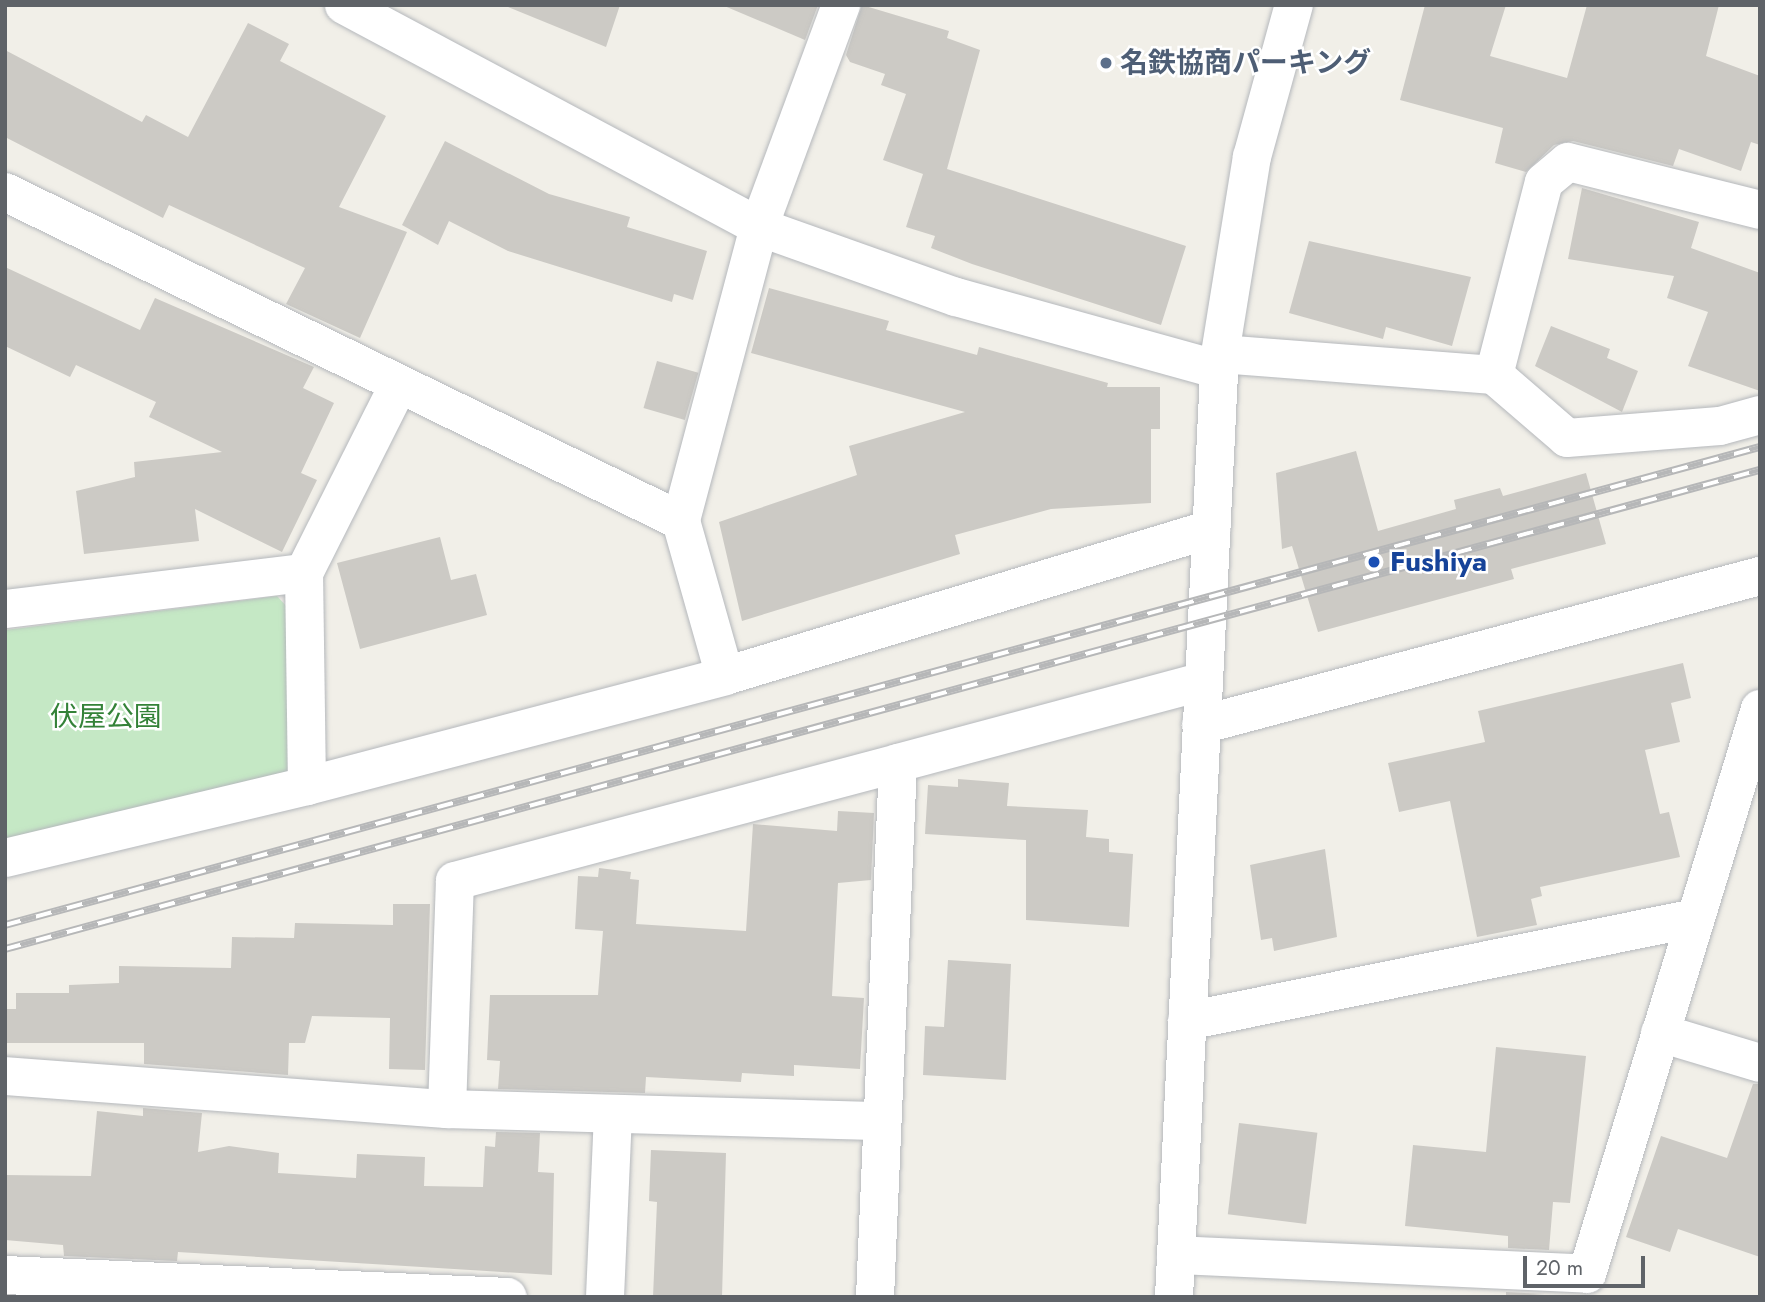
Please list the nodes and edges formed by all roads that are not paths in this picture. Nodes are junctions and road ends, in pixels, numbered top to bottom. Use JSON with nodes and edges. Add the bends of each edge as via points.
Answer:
{"nodes":[{"id":1,"x":344,"y":5,"type":"edge"},
{"id":2,"x":841,"y":5,"type":"edge"},
{"id":3,"x":1294,"y":5,"type":"edge"},
{"id":4,"x":5,"y":192,"type":"edge"},
{"id":5,"x":1760,"y":210,"type":"edge"},
{"id":6,"x":759,"y":227,"type":"junction"},
{"id":7,"x":1219,"y":362,"type":"junction"},
{"id":8,"x":1494,"y":375,"type":"junction"},
{"id":9,"x":398,"y":386,"type":"junction"},
{"id":10,"x":1760,"y":415,"type":"edge"},
{"id":11,"x":681,"y":521,"type":"junction"},
{"id":12,"x":1211,"y":529,"type":"junction"},
{"id":13,"x":304,"y":573,"type":"junction"},
{"id":14,"x":1760,"y":576,"type":"edge"},
{"id":15,"x":5,"y":609,"type":"edge"},
{"id":16,"x":725,"y":676,"type":"junction"},
{"id":17,"x":1203,"y":681,"type":"junction"},
{"id":18,"x":1760,"y":709,"type":"edge"},
{"id":19,"x":1201,"y":725,"type":"junction"},
{"id":20,"x":898,"y":763,"type":"junction"},
{"id":21,"x":307,"y":786,"type":"junction"},
{"id":22,"x":1743,"y":815,"type":"edge"},
{"id":23,"x":5,"y":858,"type":"edge"},
{"id":24,"x":1695,"y":918,"type":"junction"},
{"id":25,"x":1187,"y":1021,"type":"junction"},
{"id":26,"x":1660,"y":1033,"type":"junction"},
{"id":27,"x":1760,"y":1063,"type":"edge"},
{"id":28,"x":5,"y":1076,"type":"edge"},
{"id":29,"x":447,"y":1109,"type":"junction"},
{"id":30,"x":613,"y":1114,"type":"junction"},
{"id":31,"x":882,"y":1121,"type":"junction"},
{"id":32,"x":1176,"y":1255,"type":"junction"},
{"id":33,"x":5,"y":1275,"type":"edge"},
{"id":34,"x":1448,"y":1282,"type":"edge"},
{"id":35,"x":243,"y":1291,"type":"edge"},
{"id":36,"x":508,"y":1297,"type":"edge"},
{"id":37,"x":605,"y":1297,"type":"edge"},
{"id":38,"x":874,"y":1297,"type":"edge"},
{"id":39,"x":1174,"y":1297,"type":"edge"}],
"edges":[{"from":1,"to":6,"type":"street"},
{"from":2,"to":6,"type":"street"},
{"from":3,"to":7,"type":"street","via":[[1252,158]]},
{"from":4,"to":9,"type":"street"},
{"from":5,"to":8,"type":"street","via":[[1568,162],[1544,182]]},
{"from":6,"to":7,"type":"street","via":[[956,297]]},
{"from":6,"to":11,"type":"street"},
{"from":7,"to":8,"type":"street"},
{"from":7,"to":12,"type":"street"},
{"from":8,"to":10,"type":"street","via":[[1567,438],[1720,426]]},
{"from":9,"to":11,"type":"street"},
{"from":9,"to":13,"type":"street"},
{"from":11,"to":16,"type":"street"},
{"from":12,"to":16,"type":"street"},
{"from":12,"to":17,"type":"street"},
{"from":13,"to":15,"type":"street"},
{"from":13,"to":21,"type":"street"},
{"from":14,"to":19,"type":"street"},
{"from":16,"to":21,"type":"street"},
{"from":17,"to":19,"type":"street"},
{"from":17,"to":20,"type":"street"},
{"from":18,"to":22,"type":"street"},
{"from":19,"to":25,"type":"street"},
{"from":20,"to":29,"type":"street","via":[[455,881]]},
{"from":20,"to":31,"type":"street"},
{"from":21,"to":23,"type":"street"},
{"from":22,"to":24,"type":"street"},
{"from":24,"to":25,"type":"street"},
{"from":24,"to":26,"type":"street"},
{"from":25,"to":32,"type":"street"},
{"from":26,"to":27,"type":"street"},
{"from":26,"to":34,"type":"street","via":[[1587,1274]]},
{"from":28,"to":29,"type":"street"},
{"from":29,"to":30,"type":"street"},
{"from":30,"to":31,"type":"street"},
{"from":30,"to":37,"type":"street"},
{"from":31,"to":38,"type":"street"},
{"from":32,"to":34,"type":"street"},
{"from":32,"to":39,"type":"street"},
{"from":33,"to":35,"type":"street"},
{"from":35,"to":36,"type":"street"}]}
